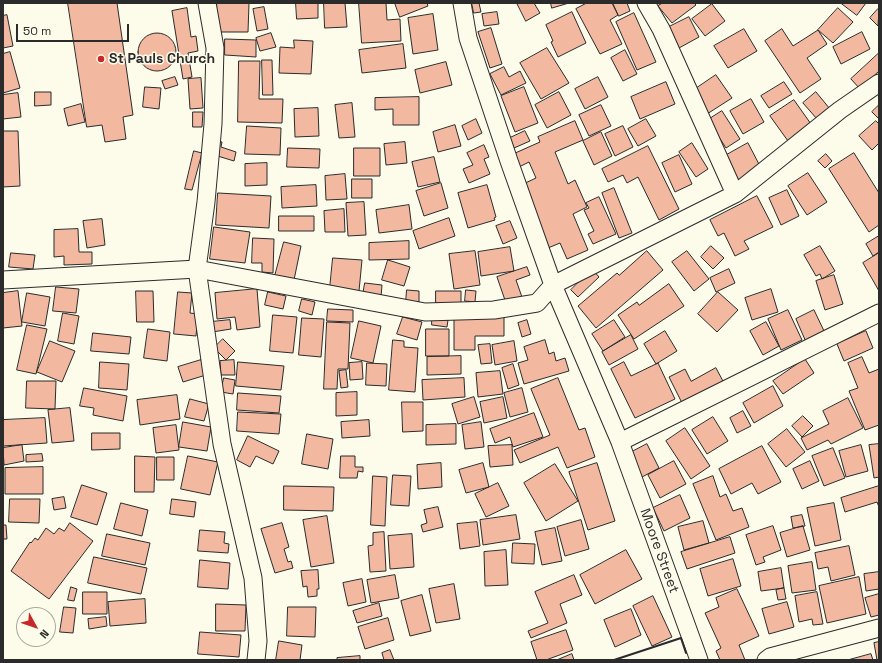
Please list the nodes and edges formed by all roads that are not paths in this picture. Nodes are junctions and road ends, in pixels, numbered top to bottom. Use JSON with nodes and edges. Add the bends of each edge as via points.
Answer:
{"nodes":[{"id":1,"x":207,"y":3,"type":"edge"},
{"id":2,"x":462,"y":3,"type":"edge"},
{"id":3,"x":646,"y":3,"type":"edge"},
{"id":4,"x":879,"y":83,"type":"edge"},
{"id":5,"x":735,"y":194,"type":"junction"},
{"id":6,"x":197,"y":269,"type":"junction"},
{"id":7,"x":3,"y":280,"type":"edge"},
{"id":8,"x":553,"y":285,"type":"junction"},
{"id":9,"x":879,"y":313,"type":"edge"},
{"id":10,"x":620,"y":442,"type":"junction"},
{"id":11,"x":879,"y":628,"type":"edge"},
{"id":12,"x":256,"y":660,"type":"edge"},
{"id":13,"x":699,"y":660,"type":"edge"},
{"id":14,"x":766,"y":660,"type":"edge"}],
"edges":[{"from":1,"to":6,"type":"street","via":[[215,48],[213,124]]},
{"from":2,"to":8,"type":"street","name":"Moore Street","via":[[468,38]]},
{"from":3,"to":5,"type":"street","via":[[661,29]]},
{"from":4,"to":5,"type":"street","via":[[840,110]]},
{"from":5,"to":8,"type":"street"},
{"from":6,"to":7,"type":"street"},
{"from":6,"to":8,"type":"street","via":[[425,312],[494,310],[537,303]]},
{"from":6,"to":12,"type":"street","via":[[222,444],[253,578],[258,641]]},
{"from":8,"to":10,"type":"street","name":"Moore Street"},
{"from":9,"to":10,"type":"street"},
{"from":10,"to":13,"type":"street","name":"Moore Street"},
{"from":11,"to":14,"type":"street"}]}
